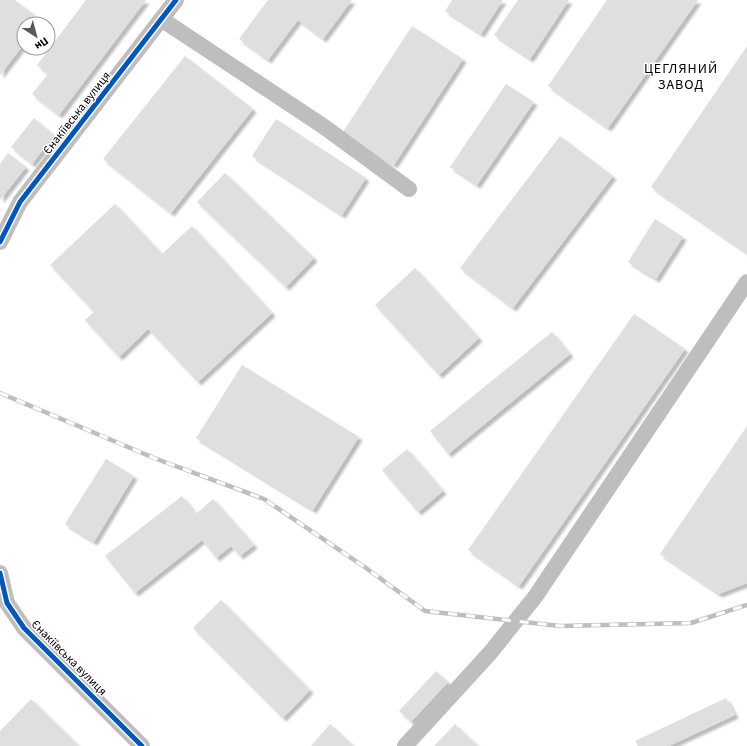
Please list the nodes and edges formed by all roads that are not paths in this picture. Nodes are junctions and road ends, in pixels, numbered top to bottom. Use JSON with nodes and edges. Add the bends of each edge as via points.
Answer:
{"nodes":[{"id":1,"x":176,"y":0,"type":"edge"},
{"id":2,"x":161,"y":19,"type":"junction"},
{"id":3,"x":409,"y":190,"type":"dead end"},
{"id":4,"x":0,"y":242,"type":"edge"},
{"id":5,"x":747,"y":282,"type":"edge"},
{"id":6,"x":0,"y":573,"type":"edge"},
{"id":7,"x":142,"y":746,"type":"edge"},
{"id":8,"x":405,"y":746,"type":"edge"}],
"edges":[{"from":1,"to":2,"type":"street","name":"Єнакіївська вулиця"},
{"from":2,"to":3,"type":"street","via":[[323,126]]},
{"from":2,"to":4,"type":"street","name":"Єнакіївська вулиця","via":[[20,202]]},
{"from":5,"to":8,"type":"street","via":[[535,597],[490,653]]},
{"from":6,"to":7,"type":"street","name":"Єнакіївська вулиця","via":[[7,603],[24,628]]}]}
